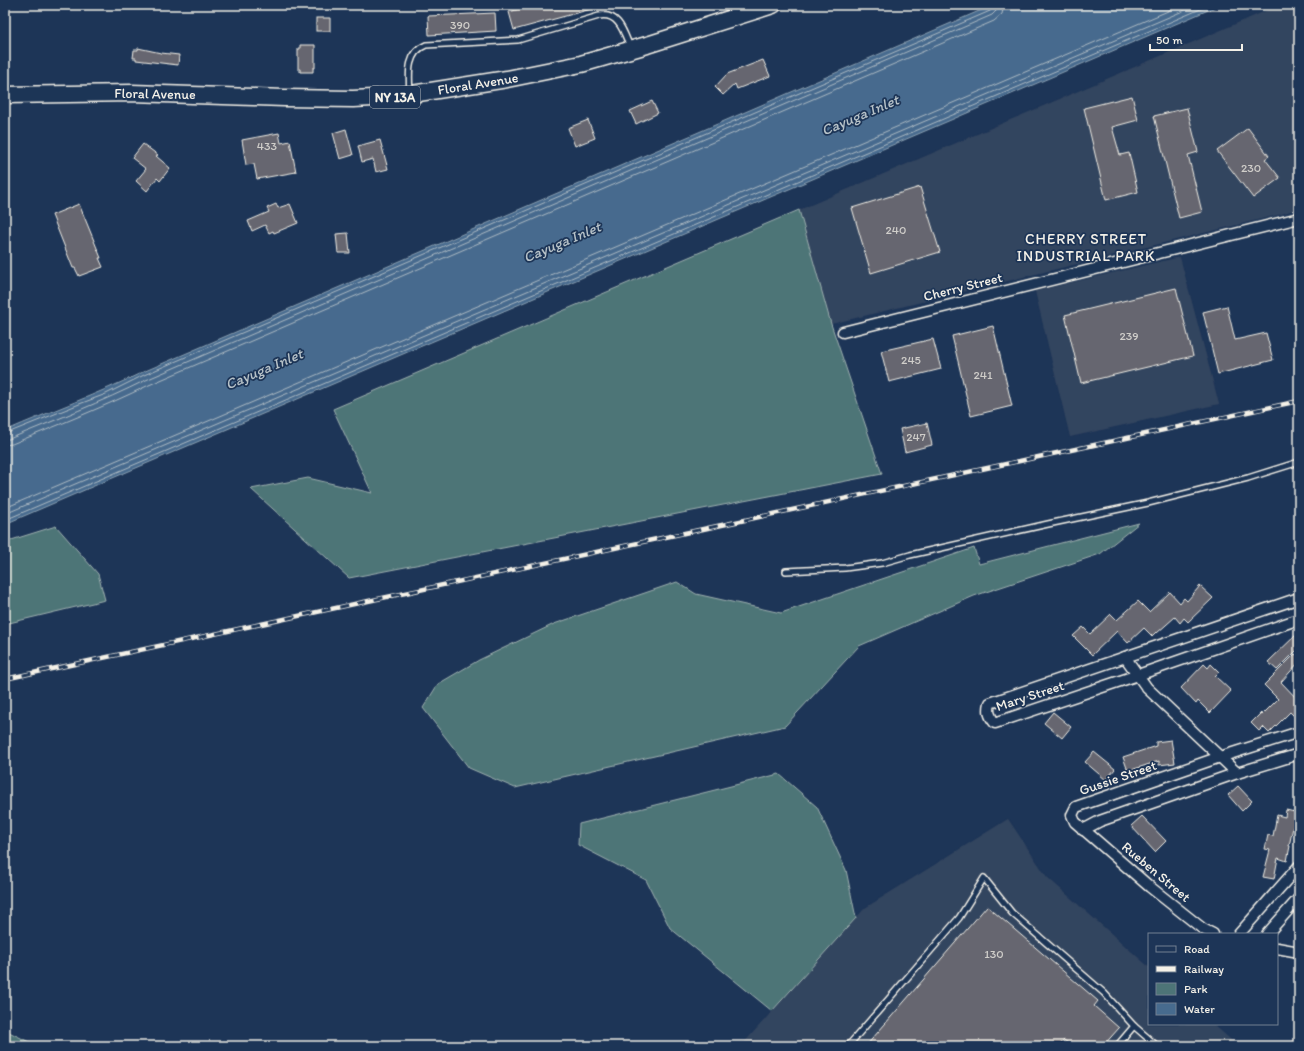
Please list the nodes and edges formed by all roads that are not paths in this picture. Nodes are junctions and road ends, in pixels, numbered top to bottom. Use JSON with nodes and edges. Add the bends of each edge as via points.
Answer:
{"nodes":[{"id":1,"x":773,"y":5,"type":"edge"},
{"id":2,"x":631,"y":50,"type":"junction"},
{"id":3,"x":5,"y":95,"type":"edge"},
{"id":4,"x":411,"y":95,"type":"junction"},
{"id":5,"x":1299,"y":218,"type":"edge"},
{"id":6,"x":843,"y":332,"type":"dead end"},
{"id":7,"x":1299,"y":462,"type":"edge"},
{"id":8,"x":786,"y":571,"type":"dead end"},
{"id":9,"x":1299,"y":598,"type":"edge"},
{"id":10,"x":1299,"y":619,"type":"edge"},
{"id":11,"x":1125,"y":657,"type":"junction"},
{"id":12,"x":1138,"y":675,"type":"junction"},
{"id":13,"x":1299,"y":732,"type":"edge"},
{"id":14,"x":1299,"y":754,"type":"edge"},
{"id":15,"x":1220,"y":757,"type":"junction"},
{"id":16,"x":1237,"y":773,"type":"junction"},
{"id":17,"x":1083,"y":830,"type":"junction"},
{"id":18,"x":1299,"y":866,"type":"edge"},
{"id":19,"x":1299,"y":898,"type":"edge"},
{"id":20,"x":1211,"y":933,"type":"edge"},
{"id":21,"x":1241,"y":933,"type":"edge"},
{"id":22,"x":1268,"y":933,"type":"edge"},
{"id":23,"x":1278,"y":948,"type":"edge"},
{"id":24,"x":1299,"y":952,"type":"edge"},
{"id":25,"x":1134,"y":1026,"type":"junction"},
{"id":26,"x":848,"y":1046,"type":"edge"},
{"id":27,"x":1117,"y":1046,"type":"edge"},
{"id":28,"x":1157,"y":1046,"type":"edge"}],
"edges":[{"from":1,"to":2,"type":"main road","name":"Floral Avenue","number":"NY 13A"},
{"from":2,"to":4,"type":"main road","name":"Floral Avenue","number":"NY 13A","via":[[538,74]]},
{"from":2,"to":4,"type":"lane","via":[[620,24],[606,15],[518,40],[426,45],[416,52],[410,65]]},
{"from":3,"to":4,"type":"main road","name":"Floral Avenue","number":"NY 13A","via":[[132,92],[353,99]]},
{"from":5,"to":6,"type":"street","name":"Cherry Street"},
{"from":7,"to":8,"type":"lane","via":[[1148,504],[1025,529],[882,563]]},
{"from":9,"to":11,"type":"street","name":"Mary Street"},
{"from":10,"to":12,"type":"street","name":"Mary Street"},
{"from":11,"to":12,"type":"street"},
{"from":11,"to":12,"type":"street","name":"Mary Street","via":[[990,703],[990,718],[994,723]]},
{"from":12,"to":15,"type":"street","via":[[1147,688]]},
{"from":13,"to":15,"type":"street","name":"Gussie Street"},
{"from":14,"to":16,"type":"street"},
{"from":15,"to":16,"type":"street"},
{"from":15,"to":17,"type":"street","name":"Gussie Street","via":[[1076,807],[1072,815]]},
{"from":16,"to":17,"type":"street","via":[[1100,821]]},
{"from":17,"to":20,"type":"street","name":"Rueben Street","via":[[1150,887]]},
{"from":18,"to":21,"type":"street"},
{"from":19,"to":22,"type":"street"},
{"from":23,"to":24,"type":"street"},
{"from":25,"to":26,"type":"lane","via":[[1104,993],[1012,913],[984,878],[959,918]]},
{"from":25,"to":27,"type":"lane"},
{"from":25,"to":28,"type":"lane"}]}
